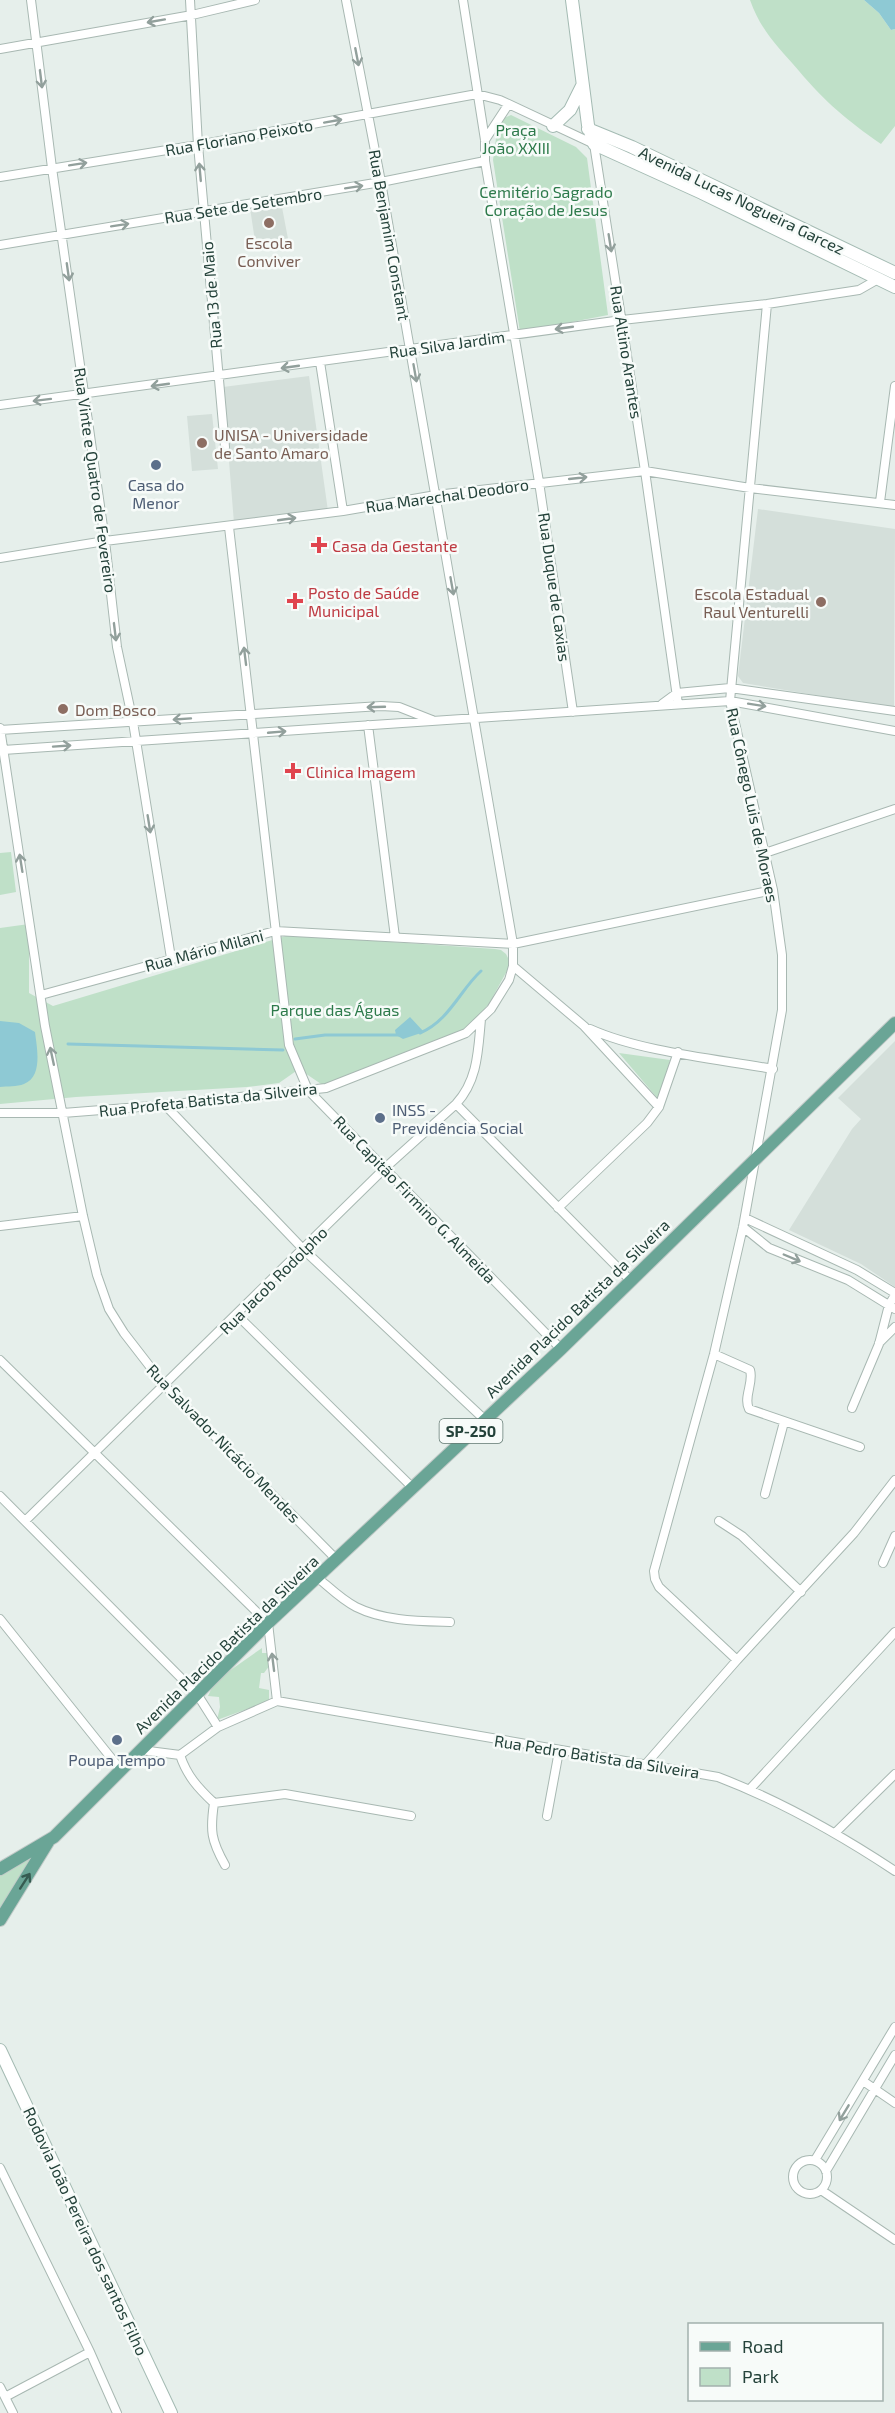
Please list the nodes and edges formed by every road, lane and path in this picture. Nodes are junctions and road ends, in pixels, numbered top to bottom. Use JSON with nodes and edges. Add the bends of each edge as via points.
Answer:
{"nodes":[{"id":1,"x":31,"y":0,"type":"edge"},
{"id":2,"x":190,"y":0,"type":"edge"},
{"id":3,"x":255,"y":0,"type":"edge"},
{"id":4,"x":346,"y":0,"type":"edge"},
{"id":5,"x":463,"y":0,"type":"edge"},
{"id":6,"x":572,"y":0,"type":"edge"},
{"id":7,"x":192,"y":15,"type":"junction"},
{"id":8,"x":37,"y":43,"type":"junction"},
{"id":9,"x":0,"y":49,"type":"edge"},
{"id":10,"x":582,"y":85,"type":"junction"},
{"id":11,"x":477,"y":94,"type":"junction"},
{"id":12,"x":508,"y":105,"type":"junction"},
{"id":13,"x":368,"y":115,"type":"junction"},
{"id":14,"x":553,"y":126,"type":"junction"},
{"id":15,"x":588,"y":129,"type":"junction"},
{"id":16,"x":485,"y":140,"type":"junction"},
{"id":17,"x":594,"y":144,"type":"junction"},
{"id":18,"x":198,"y":145,"type":"junction"},
{"id":19,"x":485,"y":161,"type":"junction"},
{"id":20,"x":52,"y":168,"type":"junction"},
{"id":21,"x":0,"y":177,"type":"edge"},
{"id":22,"x":381,"y":182,"type":"junction"},
{"id":23,"x":204,"y":211,"type":"junction"},
{"id":24,"x":63,"y":234,"type":"junction"},
{"id":25,"x":0,"y":245,"type":"edge"},
{"id":26,"x":887,"y":274,"type":"edge"},
{"id":27,"x":895,"y":287,"type":"edge"},
{"id":28,"x":767,"y":304,"type":"junction"},
{"id":29,"x":622,"y":320,"type":"junction"},
{"id":30,"x":513,"y":334,"type":"junction"},
{"id":31,"x":411,"y":350,"type":"junction"},
{"id":32,"x":320,"y":362,"type":"junction"},
{"id":33,"x":218,"y":377,"type":"junction"},
{"id":34,"x":895,"y":386,"type":"edge"},
{"id":35,"x":84,"y":395,"type":"junction"},
{"id":36,"x":0,"y":405,"type":"edge"},
{"id":37,"x":225,"y":447,"type":"dead end"},
{"id":38,"x":645,"y":471,"type":"junction"},
{"id":39,"x":539,"y":482,"type":"junction"},
{"id":40,"x":750,"y":488,"type":"junction"},
{"id":41,"x":436,"y":495,"type":"junction"},
{"id":42,"x":880,"y":502,"type":"junction"},
{"id":43,"x":895,"y":505,"type":"edge"},
{"id":44,"x":343,"y":511,"type":"junction"},
{"id":45,"x":229,"y":527,"type":"junction"},
{"id":46,"x":105,"y":541,"type":"junction"},
{"id":47,"x":0,"y":558,"type":"edge"},
{"id":48,"x":730,"y":688,"type":"junction"},
{"id":49,"x":677,"y":693,"type":"junction"},
{"id":50,"x":823,"y":700,"type":"junction"},
{"id":51,"x":730,"y":701,"type":"junction"},
{"id":52,"x":678,"y":704,"type":"junction"},
{"id":53,"x":662,"y":705,"type":"junction"},
{"id":54,"x":895,"y":711,"type":"edge"},
{"id":55,"x":573,"y":712,"type":"junction"},
{"id":56,"x":252,"y":714,"type":"junction"},
{"id":57,"x":820,"y":715,"type":"junction"},
{"id":58,"x":474,"y":719,"type":"junction"},
{"id":59,"x":432,"y":721,"type":"junction"},
{"id":60,"x":133,"y":722,"type":"junction"},
{"id":61,"x":368,"y":724,"type":"junction"},
{"id":62,"x":0,"y":729,"type":"edge"},
{"id":63,"x":895,"y":730,"type":"edge"},
{"id":64,"x":254,"y":734,"type":"junction"},
{"id":65,"x":136,"y":741,"type":"junction"},
{"id":66,"x":3,"y":750,"type":"junction"},
{"id":67,"x":895,"y":809,"type":"edge"},
{"id":68,"x":765,"y":853,"type":"junction"},
{"id":69,"x":772,"y":890,"type":"junction"},
{"id":70,"x":275,"y":931,"type":"junction"},
{"id":71,"x":395,"y":937,"type":"junction"},
{"id":72,"x":513,"y":944,"type":"junction"},
{"id":73,"x":171,"y":958,"type":"junction"},
{"id":74,"x":513,"y":966,"type":"junction"},
{"id":75,"x":41,"y":995,"type":"junction"},
{"id":76,"x":481,"y":1019,"type":"junction"},
{"id":77,"x":895,"y":1023,"type":"edge"},
{"id":78,"x":584,"y":1026,"type":"junction"},
{"id":79,"x":678,"y":1052,"type":"junction"},
{"id":80,"x":773,"y":1068,"type":"junction"},
{"id":81,"x":309,"y":1090,"type":"junction"},
{"id":82,"x":456,"y":1104,"type":"junction"},
{"id":83,"x":165,"y":1105,"type":"junction"},
{"id":84,"x":659,"y":1107,"type":"junction"},
{"id":85,"x":0,"y":1113,"type":"edge"},
{"id":86,"x":63,"y":1113,"type":"junction"},
{"id":87,"x":754,"y":1161,"type":"junction"},
{"id":88,"x":386,"y":1168,"type":"junction"},
{"id":89,"x":558,"y":1208,"type":"junction"},
{"id":90,"x":83,"y":1216,"type":"junction"},
{"id":91,"x":744,"y":1222,"type":"junction"},
{"id":92,"x":0,"y":1226,"type":"edge"},
{"id":93,"x":303,"y":1250,"type":"junction"},
{"id":94,"x":631,"y":1281,"type":"junction"},
{"id":95,"x":895,"y":1294,"type":"edge"},
{"id":96,"x":892,"y":1307,"type":"edge"},
{"id":97,"x":237,"y":1315,"type":"junction"},
{"id":98,"x":895,"y":1327,"type":"edge"},
{"id":99,"x":879,"y":1344,"type":"junction"},
{"id":100,"x":561,"y":1349,"type":"junction"},
{"id":101,"x":714,"y":1354,"type":"junction"},
{"id":102,"x":0,"y":1360,"type":"edge"},
{"id":103,"x":165,"y":1386,"type":"junction"},
{"id":104,"x":852,"y":1408,"type":"dead end"},
{"id":105,"x":484,"y":1419,"type":"junction"},
{"id":106,"x":784,"y":1422,"type":"junction"},
{"id":107,"x":860,"y":1447,"type":"dead end"},
{"id":108,"x":96,"y":1452,"type":"junction"},
{"id":109,"x":895,"y":1480,"type":"edge"},
{"id":110,"x":412,"y":1487,"type":"junction"},
{"id":111,"x":765,"y":1494,"type":"dead end"},
{"id":112,"x":0,"y":1496,"type":"edge"},
{"id":113,"x":25,"y":1521,"type":"junction"},
{"id":114,"x":719,"y":1521,"type":"dead end"},
{"id":115,"x":895,"y":1536,"type":"edge"},
{"id":116,"x":337,"y":1560,"type":"junction"},
{"id":117,"x":883,"y":1563,"type":"dead end"},
{"id":118,"x":318,"y":1578,"type":"junction"},
{"id":119,"x":801,"y":1592,"type":"junction"},
{"id":120,"x":0,"y":1619,"type":"edge"},
{"id":121,"x":450,"y":1622,"type":"dead end"},
{"id":122,"x":268,"y":1623,"type":"junction"},
{"id":123,"x":895,"y":1632,"type":"edge"},
{"id":124,"x":737,"y":1660,"type":"junction"},
{"id":125,"x":197,"y":1694,"type":"junction"},
{"id":126,"x":277,"y":1701,"type":"junction"},
{"id":127,"x":218,"y":1727,"type":"junction"},
{"id":128,"x":141,"y":1750,"type":"junction"},
{"id":129,"x":559,"y":1751,"type":"junction"},
{"id":130,"x":180,"y":1755,"type":"junction"},
{"id":131,"x":645,"y":1765,"type":"junction"},
{"id":132,"x":120,"y":1769,"type":"junction"},
{"id":133,"x":895,"y":1774,"type":"edge"},
{"id":134,"x":750,"y":1789,"type":"junction"},
{"id":135,"x":214,"y":1803,"type":"junction"},
{"id":136,"x":411,"y":1816,"type":"dead end"},
{"id":137,"x":547,"y":1816,"type":"dead end"},
{"id":138,"x":836,"y":1832,"type":"junction"},
{"id":139,"x":49,"y":1841,"type":"junction"},
{"id":140,"x":2,"y":1864,"type":"edge"},
{"id":141,"x":225,"y":1865,"type":"dead end"},
{"id":142,"x":895,"y":1871,"type":"edge"},
{"id":143,"x":0,"y":1920,"type":"edge"},
{"id":144,"x":895,"y":2027,"type":"edge"},
{"id":145,"x":0,"y":2050,"type":"edge"},
{"id":146,"x":895,"y":2055,"type":"edge"},
{"id":147,"x":863,"y":2081,"type":"junction"},
{"id":148,"x":875,"y":2089,"type":"junction"},
{"id":149,"x":895,"y":2103,"type":"edge"},
{"id":150,"x":815,"y":2160,"type":"junction"},
{"id":151,"x":0,"y":2168,"type":"edge"},
{"id":152,"x":826,"y":2171,"type":"junction"},
{"id":153,"x":821,"y":2190,"type":"junction"},
{"id":154,"x":895,"y":2240,"type":"edge"},
{"id":155,"x":90,"y":2352,"type":"junction"},
{"id":156,"x":0,"y":2387,"type":"edge"},
{"id":157,"x":5,"y":2397,"type":"junction"},
{"id":158,"x":13,"y":2413,"type":"edge"},
{"id":159,"x":117,"y":2413,"type":"edge"},
{"id":160,"x":171,"y":2413,"type":"edge"}],
"edges":[{"from":1,"to":8,"type":"street","name":"Rua Vinte e Quatro de Fevereiro"},
{"from":2,"to":7,"type":"street","name":"Rua 13 de Maio"},
{"from":3,"to":7,"type":"street"},
{"from":4,"to":13,"type":"street","name":"Rua Benjamim Constant","one_way":true},
{"from":5,"to":11,"type":"street","name":"Rua Duque de Caxias"},
{"from":6,"to":10,"type":"street","name":"Rua Altino Arantes"},
{"from":7,"to":8,"type":"street","one_way":true},
{"from":7,"to":18,"type":"street","name":"Rua 13 de Maio"},
{"from":8,"to":9,"type":"street"},
{"from":8,"to":20,"type":"street","name":"Rua Vinte e Quatro de Fevereiro","one_way":true},
{"from":10,"to":14,"type":"street","via":[[570,110]]},
{"from":10,"to":15,"type":"street","name":"Rua Altino Arantes"},
{"from":11,"to":12,"type":"street"},
{"from":11,"to":13,"type":"street","name":"Rua Floriano Peixoto"},
{"from":11,"to":16,"type":"street","name":"Rua Duque de Caxias"},
{"from":12,"to":14,"type":"street"},
{"from":12,"to":16,"type":"street"},
{"from":18,"to":13,"type":"street","name":"Rua Floriano Peixoto","one_way":true},
{"from":13,"to":22,"type":"street","name":"Rua Benjamim Constant"},
{"from":14,"to":17,"type":"street"},
{"from":15,"to":17,"type":"street","name":"Rua Altino Arantes"},
{"from":15,"to":26,"type":"street","name":"Avenida Lucas Nogueira Garcez","via":[[632,147]]},
{"from":16,"to":19,"type":"street","name":"Rua Duque de Caxias"},
{"from":17,"to":26,"type":"street","name":"Avenida Lucas Nogueira Garcez"},
{"from":17,"to":29,"type":"street","name":"Rua Altino Arantes","one_way":true},
{"from":20,"to":18,"type":"street","name":"Rua Floriano Peixoto","one_way":true},
{"from":23,"to":18,"type":"street","name":"Rua 13 de Maio","one_way":true},
{"from":19,"to":22,"type":"street","name":"Rua Sete de Setembro"},
{"from":19,"to":30,"type":"street","name":"Rua Duque de Caxias"},
{"from":20,"to":21,"type":"street","name":"Rua Floriano Peixoto"},
{"from":20,"to":24,"type":"street","name":"Rua Vinte e Quatro de Fevereiro"},
{"from":23,"to":22,"type":"street","name":"Rua Sete de Setembro","one_way":true},
{"from":22,"to":31,"type":"street","name":"Rua Benjamim Constant"},
{"from":24,"to":23,"type":"street","name":"Rua Sete de Setembro","one_way":true},
{"from":23,"to":33,"type":"street","name":"Rua 13 de Maio"},
{"from":24,"to":25,"type":"street","name":"Rua Sete de Setembro"},
{"from":24,"to":35,"type":"street","name":"Rua Vinte e Quatro de Fevereiro","one_way":true},
{"from":26,"to":27,"type":"street","name":"Avenida Lucas Nogueira Garcez"},
{"from":26,"to":28,"type":"street","name":"Rua Silva Jardim","via":[[859,290]]},
{"from":28,"to":29,"type":"street","name":"Rua Silva Jardim"},
{"from":28,"to":40,"type":"street","name":"Rua Cônego Luis de Moraes"},
{"from":29,"to":30,"type":"street","name":"Rua Silva Jardim","one_way":true},
{"from":29,"to":38,"type":"street","name":"Rua Altino Arantes"},
{"from":30,"to":31,"type":"street","name":"Rua Silva Jardim"},
{"from":30,"to":39,"type":"street","name":"Rua Duque de Caxias"},
{"from":31,"to":32,"type":"street","name":"Rua Silva Jardim"},
{"from":31,"to":41,"type":"street","name":"Rua Benjamim Constant","one_way":true},
{"from":32,"to":33,"type":"street","name":"Rua Silva Jardim","one_way":true},
{"from":32,"to":44,"type":"street"},
{"from":33,"to":35,"type":"street","name":"Rua Silva Jardim","one_way":true},
{"from":33,"to":37,"type":"street","name":"Rua 13 de Maio"},
{"from":34,"to":42,"type":"street"},
{"from":35,"to":36,"type":"street","name":"Rua Silva Jardim","one_way":true},
{"from":35,"to":46,"type":"street","name":"Rua Vinte e Quatro de Fevereiro"},
{"from":39,"to":38,"type":"street","name":"Rua Marechal Deodoro","one_way":true},
{"from":38,"to":40,"type":"street","name":"Rua Marechal Deodoro"},
{"from":38,"to":49,"type":"street","name":"Rua Altino Arantes"},
{"from":39,"to":41,"type":"street","name":"Rua Marechal Deodoro"},
{"from":39,"to":55,"type":"street","name":"Rua Duque de Caxias"},
{"from":40,"to":42,"type":"street","name":"Rua Marechal Deodoro"},
{"from":40,"to":48,"type":"street","name":"Rua Cônego Luis de Moraes"},
{"from":41,"to":44,"type":"street","name":"Rua Marechal Deodoro"},
{"from":41,"to":58,"type":"street","name":"Rua Benjamim Constant","one_way":true},
{"from":42,"to":43,"type":"street","name":"Rua Marechal Deodoro"},
{"from":45,"to":44,"type":"street","name":"Rua Marechal Deodoro","one_way":true},
{"from":45,"to":46,"type":"street","name":"Rua Marechal Deodoro"},
{"from":56,"to":45,"type":"street","one_way":true},
{"from":46,"to":47,"type":"street","name":"Rua Marechal Deodoro"},
{"from":46,"to":60,"type":"street","name":"Rua Vinte e Quatro de Fevereiro","one_way":true,"via":[[117,647]]},
{"from":48,"to":49,"type":"street"},
{"from":48,"to":50,"type":"street"},
{"from":48,"to":51,"type":"street","name":"Rua Cônego Luis de Moraes"},
{"from":49,"to":52,"type":"street","name":"Rua Altino Arantes"},
{"from":49,"to":53,"type":"street"},
{"from":50,"to":54,"type":"street"},
{"from":50,"to":57,"type":"street"},
{"from":51,"to":52,"type":"street"},
{"from":51,"to":57,"type":"street","one_way":true},
{"from":51,"to":68,"type":"street","name":"Rua Cônego Luis de Moraes"},
{"from":52,"to":53,"type":"street"},
{"from":53,"to":55,"type":"street"},
{"from":55,"to":58,"type":"street"},
{"from":59,"to":56,"type":"street","one_way":true,"via":[[407,709],[381,706]]},
{"from":56,"to":60,"type":"street","one_way":true},
{"from":56,"to":64,"type":"street"},
{"from":57,"to":63,"type":"street"},
{"from":58,"to":59,"type":"street"},
{"from":58,"to":72,"type":"street","name":"Rua Benjamim Constant"},
{"from":59,"to":61,"type":"street"},
{"from":60,"to":62,"type":"street"},
{"from":60,"to":65,"type":"street","name":"Rua Vinte e Quatro de Fevereiro"},
{"from":64,"to":61,"type":"street","one_way":true},
{"from":61,"to":71,"type":"street"},
{"from":62,"to":66,"type":"street","name":"Rua Salvador Nicácio Mendes"},
{"from":64,"to":65,"type":"street"},
{"from":64,"to":70,"type":"street"},
{"from":66,"to":65,"type":"street","one_way":true},
{"from":65,"to":73,"type":"street","name":"Rua Vinte e Quatro de Fevereiro","one_way":true},
{"from":75,"to":66,"type":"street","name":"Rua Salvador Nicácio Mendes","one_way":true},
{"from":67,"to":68,"type":"street"},
{"from":68,"to":69,"type":"street","name":"Rua Cônego Luis de Moraes"},
{"from":69,"to":72,"type":"street","name":"Rua Mário Milani"},
{"from":69,"to":80,"type":"street","name":"Rua Cônego Luis de Moraes","via":[[782,955],[782,1010]]},
{"from":70,"to":71,"type":"street","name":"Rua Mário Milani"},
{"from":70,"to":73,"type":"street","name":"Rua Mário Milani"},
{"from":70,"to":81,"type":"street","name":"Rua Capitão Firmino G. Almeida","via":[[290,1045]]},
{"from":71,"to":72,"type":"street","name":"Rua Mário Milani"},
{"from":72,"to":74,"type":"street","name":"Rua Benjamim Constant"},
{"from":73,"to":75,"type":"street","name":"Rua Mário Milani"},
{"from":74,"to":76,"type":"street","name":"Rua Profeta Batista da Silveira","via":[[504,989]]},
{"from":74,"to":78,"type":"street"},
{"from":86,"to":75,"type":"street","name":"Rua Salvador Nicácio Mendes","one_way":true},
{"from":76,"to":81,"type":"street","name":"Rua Profeta Batista da Silveira","via":[[466,1033],[326,1088]]},
{"from":76,"to":82,"type":"street","name":"Rua Jacob Rodolpho","via":[[474,1077]]},
{"from":77,"to":87,"type":"main road","name":"Avenida Placido Batista da Silveira","number":"SP-250"},
{"from":78,"to":79,"type":"street","via":[[612,1039]]},
{"from":78,"to":84,"type":"street"},
{"from":79,"to":80,"type":"street"},
{"from":79,"to":84,"type":"street"},
{"from":80,"to":87,"type":"street","name":"Rua Cônego Luis de Moraes"},
{"from":81,"to":83,"type":"street","name":"Rua Profeta Batista da Silveira"},
{"from":81,"to":88,"type":"street","name":"Rua Capitão Firmino G. Almeida"},
{"from":82,"to":88,"type":"street","name":"Rua Jacob Rodolpho"},
{"from":82,"to":89,"type":"street"},
{"from":83,"to":86,"type":"street","name":"Rua Profeta Batista da Silveira"},
{"from":83,"to":93,"type":"street"},
{"from":84,"to":89,"type":"street"},
{"from":85,"to":86,"type":"street","name":"Rua Profeta Batista da Silveira"},
{"from":86,"to":90,"type":"street","name":"Rua Salvador Nicácio Mendes"},
{"from":87,"to":91,"type":"street","name":"Rua Cônego Luis de Moraes"},
{"from":87,"to":94,"type":"main road","name":"Avenida Placido Batista da Silveira","number":"SP-250"},
{"from":88,"to":93,"type":"street","name":"Rua Jacob Rodolpho"},
{"from":88,"to":100,"type":"street","name":"Rua Capitão Firmino G. Almeida"},
{"from":89,"to":94,"type":"street"},
{"from":90,"to":92,"type":"street"},
{"from":90,"to":103,"type":"street","name":"Rua Salvador Nicácio Mendes","via":[[109,1309]]},
{"from":91,"to":95,"type":"street","via":[[857,1270]]},
{"from":91,"to":96,"type":"street","one_way":true,"via":[[769,1248],[848,1280]]},
{"from":91,"to":101,"type":"street","name":"Rua Cônego Luis de Moraes"},
{"from":93,"to":97,"type":"street","name":"Rua Jacob Rodolpho"},
{"from":93,"to":105,"type":"street"},
{"from":94,"to":100,"type":"main road","name":"Avenida Placido Batista da Silveira","number":"SP-250"},
{"from":95,"to":96,"type":"street"},
{"from":96,"to":99,"type":"street"},
{"from":97,"to":103,"type":"street","name":"Rua Jacob Rodolpho"},
{"from":97,"to":110,"type":"street"},
{"from":98,"to":99,"type":"street"},
{"from":99,"to":104,"type":"street"},
{"from":100,"to":105,"type":"main road","name":"Avenida Placido Batista da Silveira","number":"SP-250"},
{"from":101,"to":106,"type":"street","via":[[750,1370],[746,1401],[749,1409]]},
{"from":101,"to":124,"type":"street","name":"Rua Cônego Luis de Moraes","via":[[654,1572],[659,1587]]},
{"from":102,"to":108,"type":"street"},
{"from":103,"to":108,"type":"street","name":"Rua Jacob Rodolpho"},
{"from":103,"to":116,"type":"street","name":"Rua Salvador Nicácio Mendes"},
{"from":105,"to":110,"type":"main road","name":"Avenida Placido Batista da Silveira","number":"SP-250"},
{"from":106,"to":107,"type":"street"},
{"from":106,"to":111,"type":"street"},
{"from":108,"to":113,"type":"street","name":"Rua Jacob Rodolpho"},
{"from":108,"to":122,"type":"street"},
{"from":109,"to":119,"type":"street"},
{"from":110,"to":116,"type":"main road","name":"Avenida Placido Batista da Silveira","number":"SP-250"},
{"from":112,"to":113,"type":"street"},
{"from":113,"to":125,"type":"street"},
{"from":114,"to":119,"type":"street","via":[[742,1536]]},
{"from":115,"to":117,"type":"street"},
{"from":116,"to":118,"type":"main road","name":"Avenida Placido Batista da Silveira","number":"SP-250"},
{"from":118,"to":121,"type":"street","via":[[345,1600],[369,1612]]},
{"from":118,"to":122,"type":"main road","name":"Avenida Placido Batista da Silveira","number":"SP-250"},
{"from":119,"to":124,"type":"street"},
{"from":120,"to":132,"type":"street"},
{"from":122,"to":125,"type":"main road","name":"Avenida Placido Batista da Silveira","number":"SP-250"},
{"from":126,"to":122,"type":"street","one_way":true},
{"from":123,"to":134,"type":"street"},
{"from":124,"to":131,"type":"street"},
{"from":125,"to":127,"type":"street"},
{"from":125,"to":128,"type":"main road","name":"Avenida Placido Batista da Silveira","number":"SP-250"},
{"from":126,"to":127,"type":"street"},
{"from":126,"to":129,"type":"street","name":"Rua Pedro Batista da Silveira"},
{"from":127,"to":130,"type":"street"},
{"from":128,"to":130,"type":"street"},
{"from":128,"to":132,"type":"main road","name":"Avenida Placido Batista da Silveira","number":"SP-250"},
{"from":129,"to":131,"type":"street","name":"Rua Pedro Batista da Silveira"},
{"from":129,"to":137,"type":"street"},
{"from":130,"to":135,"type":"street","via":[[185,1771]]},
{"from":131,"to":134,"type":"street","name":"Rua Pedro Batista da Silveira","via":[[709,1775]]},
{"from":132,"to":139,"type":"main road","name":"Avenida Placido Batista da Silveira","number":"SP-250"},
{"from":133,"to":138,"type":"street"},
{"from":134,"to":138,"type":"street","name":"Rua Pedro Batista da Silveira"},
{"from":135,"to":136,"type":"street","via":[[285,1794]]},
{"from":135,"to":141,"type":"street","via":[[210,1830]]},
{"from":138,"to":142,"type":"street","name":"Rua Pedro Batista da Silveira"},
{"from":139,"to":140,"type":"main road","name":"Avenida Placido Batista da Silveira","number":"SP-250"},
{"from":143,"to":139,"type":"main road","name":"Avenida Placido Batista da Silveira","number":"SP-250","one_way":true},
{"from":144,"to":147,"type":"street"},
{"from":145,"to":160,"type":"street","name":"Rodovia João Pereira dos santos Filho"},
{"from":146,"to":148,"type":"street"},
{"from":147,"to":148,"type":"street"},
{"from":147,"to":150,"type":"street","one_way":true},
{"from":148,"to":149,"type":"street"},
{"from":148,"to":152,"type":"street"},
{"from":150,"to":152,"type":"street"},
{"from":150,"to":153,"type":"street","via":[[800,2163],[794,2172],[794,2182],[806,2193]]},
{"from":151,"to":155,"type":"street"},
{"from":152,"to":153,"type":"street","via":[[827,2182]]},
{"from":153,"to":154,"type":"street"},
{"from":155,"to":157,"type":"street"},
{"from":155,"to":159,"type":"street"},
{"from":156,"to":157,"type":"street"},
{"from":157,"to":158,"type":"street"}]}
